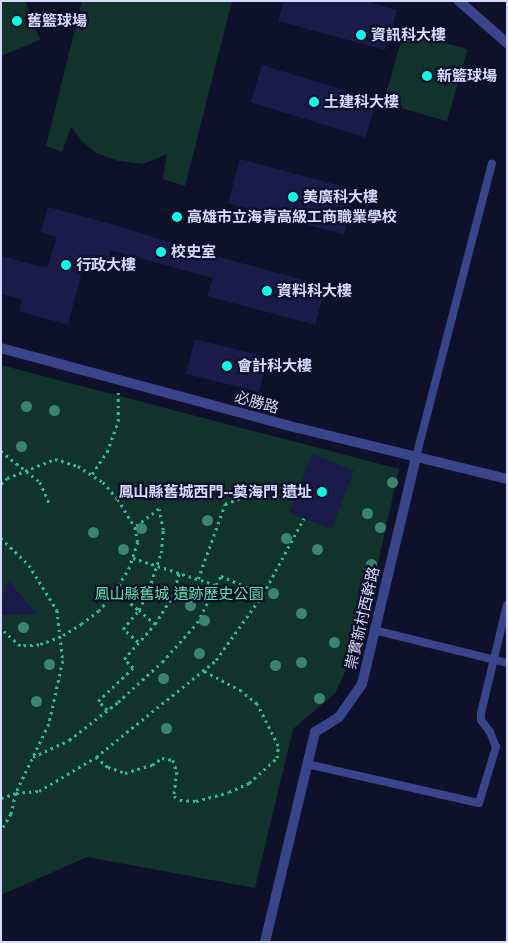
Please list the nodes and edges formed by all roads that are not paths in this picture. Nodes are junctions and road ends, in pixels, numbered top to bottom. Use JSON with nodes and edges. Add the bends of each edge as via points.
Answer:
{"nodes":[{"id":1,"x":459,"y":1,"type":"edge"},
{"id":2,"x":507,"y":43,"type":"edge"},
{"id":3,"x":492,"y":164,"type":"dead end"},
{"id":4,"x":1,"y":348,"type":"edge"},
{"id":5,"x":416,"y":457,"type":"junction"},
{"id":6,"x":507,"y":478,"type":"edge"},
{"id":7,"x":507,"y":606,"type":"edge"},
{"id":8,"x":374,"y":630,"type":"junction"},
{"id":9,"x":494,"y":660,"type":"junction"},
{"id":10,"x":507,"y":663,"type":"edge"},
{"id":11,"x":307,"y":764,"type":"junction"},
{"id":12,"x":265,"y":942,"type":"edge"}],
"edges":[{"from":1,"to":2,"type":"street"},
{"from":3,"to":5,"type":"lane"},
{"from":4,"to":5,"type":"street","name":"必勝路"},
{"from":5,"to":6,"type":"street","name":"必勝路"},
{"from":5,"to":8,"type":"street","name":"崇實新村西幹路"},
{"from":7,"to":9,"type":"lane"},
{"from":8,"to":9,"type":"lane"},
{"from":8,"to":11,"type":"street","name":"崇實新村西幹路","via":[[362,684],[339,717],[315,732]]},
{"from":9,"to":10,"type":"lane"},
{"from":9,"to":11,"type":"lane","via":[[481,720],[496,747],[479,803]]},
{"from":11,"to":12,"type":"street","name":"崇實新村西幹路"}]}
